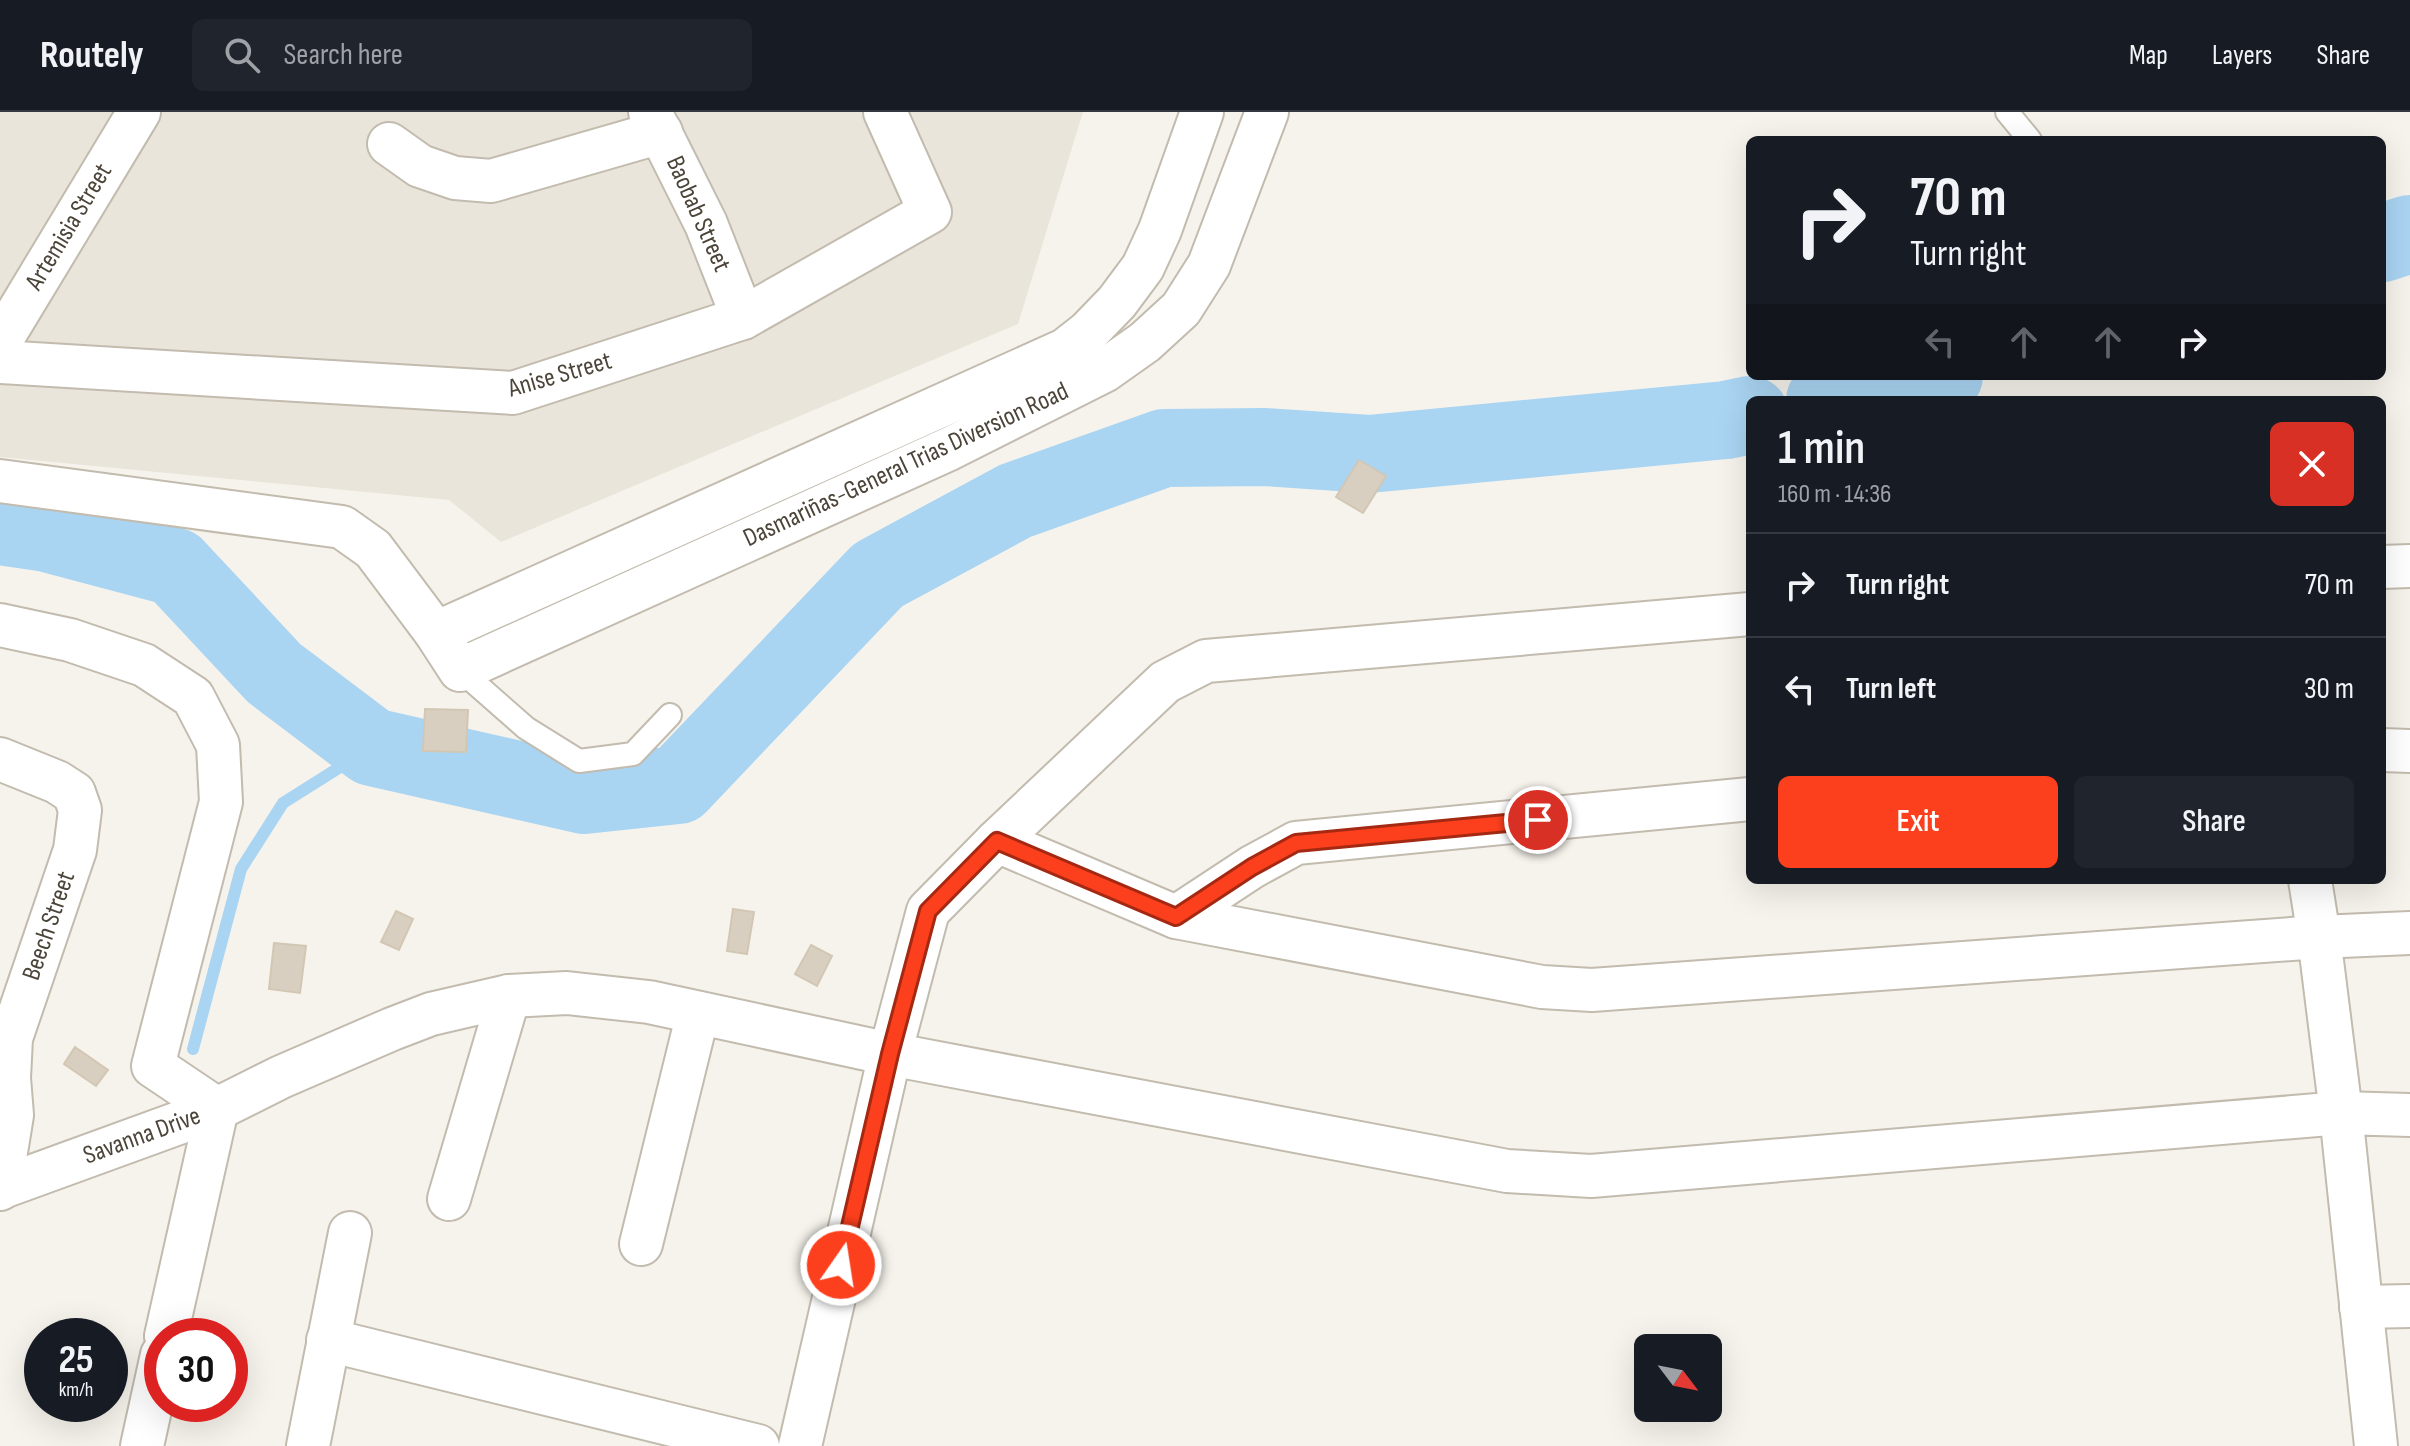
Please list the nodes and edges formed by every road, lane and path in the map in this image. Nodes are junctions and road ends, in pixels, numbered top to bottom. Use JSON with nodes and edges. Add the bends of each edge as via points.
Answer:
{"nodes":[{"id":1,"x":139,"y":112,"type":"edge"},
{"id":2,"x":885,"y":112,"type":"edge"},
{"id":3,"x":1202,"y":112,"type":"edge"},
{"id":4,"x":1267,"y":112,"type":"edge"},
{"id":5,"x":2007,"y":112,"type":"edge"},
{"id":6,"x":655,"y":122,"type":"edge"},
{"id":7,"x":2027,"y":136,"type":"edge"},
{"id":8,"x":389,"y":144,"type":"dead end"},
{"id":9,"x":743,"y":318,"type":"junction"},
{"id":10,"x":0,"y":342,"type":"edge"},
{"id":11,"x":0,"y":362,"type":"edge"},
{"id":12,"x":0,"y":481,"type":"edge"},
{"id":13,"x":2410,"y":566,"type":"edge"},
{"id":14,"x":2386,"y":567,"type":"edge"},
{"id":15,"x":1746,"y":614,"type":"edge"},
{"id":16,"x":0,"y":625,"type":"edge"},
{"id":17,"x":436,"y":633,"type":"junction"},
{"id":18,"x":460,"y":670,"type":"junction"},
{"id":19,"x":670,"y":715,"type":"dead end"},
{"id":20,"x":2386,"y":750,"type":"edge"},
{"id":21,"x":2410,"y":751,"type":"edge"},
{"id":22,"x":0,"y":759,"type":"edge"},
{"id":23,"x":1746,"y":799,"type":"edge"},
{"id":24,"x":997,"y":841,"type":"junction"},
{"id":25,"x":2311,"y":884,"type":"edge"},
{"id":26,"x":1176,"y":917,"type":"junction"},
{"id":27,"x":2410,"y":933,"type":"edge"},
{"id":28,"x":2319,"y":937,"type":"junction"},
{"id":29,"x":509,"y":996,"type":"junction"},
{"id":30,"x":698,"y":1013,"type":"junction"},
{"id":31,"x":890,"y":1054,"type":"junction"},
{"id":32,"x":217,"y":1109,"type":"junction"},
{"id":33,"x":2341,"y":1113,"type":"junction"},
{"id":34,"x":2410,"y":1115,"type":"edge"},
{"id":35,"x":0,"y":1188,"type":"edge"},
{"id":36,"x":449,"y":1199,"type":"dead end"},
{"id":37,"x":350,"y":1233,"type":"dead end"},
{"id":38,"x":641,"y":1244,"type":"dead end"},
{"id":39,"x":2410,"y":1306,"type":"edge"},
{"id":40,"x":2361,"y":1307,"type":"junction"},
{"id":41,"x":170,"y":1318,"type":"edge"},
{"id":42,"x":328,"y":1340,"type":"junction"},
{"id":43,"x":147,"y":1422,"type":"edge"},
{"id":44,"x":142,"y":1446,"type":"edge"},
{"id":45,"x":308,"y":1446,"type":"edge"},
{"id":46,"x":758,"y":1446,"type":"edge"},
{"id":47,"x":800,"y":1446,"type":"edge"},
{"id":48,"x":2376,"y":1446,"type":"edge"}],
"edges":[{"from":1,"to":10,"type":"street","name":"Artemisia Street"},
{"from":2,"to":9,"type":"street","name":"Anise Street","via":[[930,212]]},
{"from":3,"to":17,"type":"street","name":"Dasmariñas-General Trias Diversion Road","via":[[1143,267],[1117,302],[1065,350]]},
{"from":4,"to":18,"type":"street","name":"Dasmariñas-General Trias Diversion Road","via":[[1209,265],[1181,309],[1104,371],[949,449]]},
{"from":5,"to":7,"type":"lane"},
{"from":6,"to":8,"type":"street","via":[[491,181],[455,178],[420,166]]},
{"from":6,"to":9,"type":"street","name":"Baobab Street","via":[[706,224]]},
{"from":9,"to":11,"type":"street","name":"Anise Street","via":[[513,393]]},
{"from":12,"to":17,"type":"street","via":[[342,527],[373,549]]},
{"from":13,"to":14,"type":"street"},
{"from":15,"to":24,"type":"street","via":[[1206,661],[1165,682]]},
{"from":16,"to":32,"type":"street","via":[[70,640],[144,665],[193,697],[218,745],[221,802],[153,1066]]},
{"from":17,"to":18,"type":"street"},
{"from":18,"to":19,"type":"lane","via":[[526,728],[579,761],[633,754]]},
{"from":20,"to":21,"type":"street"},
{"from":22,"to":35,"type":"street","name":"Beech Street","via":[[57,782],[74,793],[80,810],[75,850],[11,1038],[12,1115]]},
{"from":23,"to":26,"type":"street","via":[[1296,843]]},
{"from":24,"to":26,"type":"street"},
{"from":24,"to":31,"type":"street","via":[[928,911]]},
{"from":25,"to":28,"type":"street"},
{"from":26,"to":28,"type":"street","via":[[1542,987],[1592,990]]},
{"from":27,"to":28,"type":"street"},
{"from":28,"to":33,"type":"street"},
{"from":29,"to":30,"type":"street","name":"Savanna Drive","via":[[611,996]]},
{"from":29,"to":32,"type":"street","name":"Savanna Drive","via":[[431,1014]]},
{"from":29,"to":36,"type":"street"},
{"from":30,"to":31,"type":"street","name":"Savanna Drive"},
{"from":30,"to":38,"type":"street"},
{"from":31,"to":33,"type":"street","name":"Savanna Drive","via":[[1507,1171],[1591,1176]]},
{"from":31,"to":47,"type":"street"},
{"from":32,"to":35,"type":"street","name":"Savanna Drive"},
{"from":32,"to":41,"type":"street"},
{"from":33,"to":34,"type":"street","name":"Savanna Drive"},
{"from":33,"to":40,"type":"street"},
{"from":37,"to":42,"type":"street"},
{"from":39,"to":40,"type":"street"},
{"from":40,"to":48,"type":"street"},
{"from":42,"to":45,"type":"street"},
{"from":42,"to":46,"type":"street"},
{"from":43,"to":44,"type":"street"}]}
